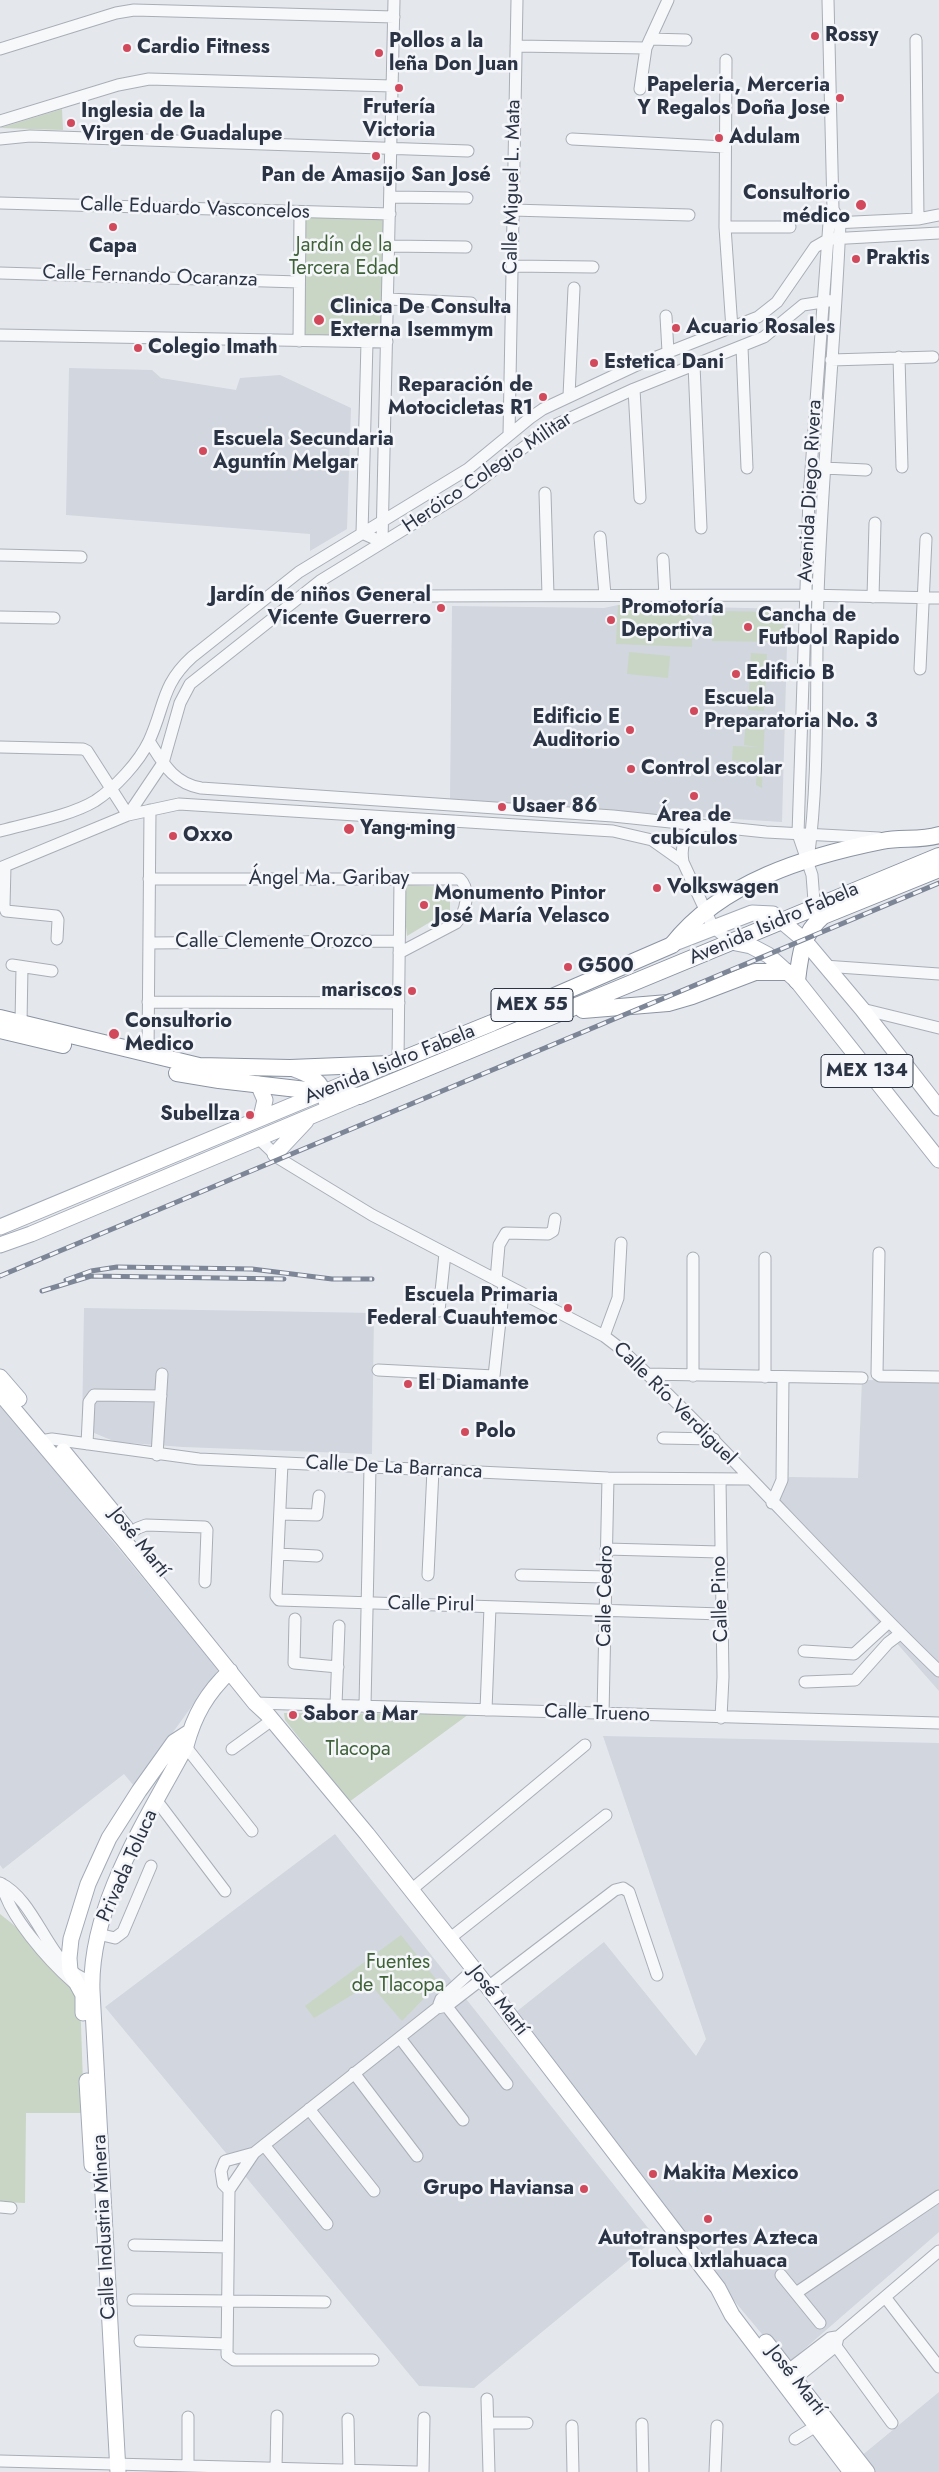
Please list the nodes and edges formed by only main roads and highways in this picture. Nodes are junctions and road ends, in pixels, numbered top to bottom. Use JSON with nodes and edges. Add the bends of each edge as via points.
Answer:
{"nodes":[{"id":1,"x":939,"y":835,"type":"edge"},
{"id":2,"x":939,"y":856,"type":"edge"},
{"id":3,"x":939,"y":869,"type":"edge"},
{"id":4,"x":781,"y":920,"type":"junction"},
{"id":5,"x":804,"y":940,"type":"junction"},
{"id":6,"x":731,"y":942,"type":"junction"},
{"id":7,"x":672,"y":944,"type":"junction"},
{"id":8,"x":792,"y":976,"type":"junction"},
{"id":9,"x":568,"y":1011,"type":"junction"},
{"id":10,"x":0,"y":1018,"type":"edge"},
{"id":11,"x":0,"y":1030,"type":"edge"},
{"id":12,"x":395,"y":1063,"type":"junction"},
{"id":13,"x":290,"y":1068,"type":"junction"},
{"id":14,"x":258,"y":1084,"type":"junction"},
{"id":15,"x":325,"y":1091,"type":"junction"},
{"id":16,"x":359,"y":1096,"type":"junction"},
{"id":17,"x":939,"y":1108,"type":"edge"},
{"id":18,"x":327,"y":1110,"type":"junction"},
{"id":19,"x":261,"y":1117,"type":"junction"},
{"id":20,"x":310,"y":1117,"type":"junction"},
{"id":21,"x":275,"y":1154,"type":"road end"},
{"id":22,"x":939,"y":1160,"type":"edge"},
{"id":23,"x":84,"y":1194,"type":"junction"},
{"id":24,"x":90,"y":1210,"type":"junction"},
{"id":25,"x":0,"y":1227,"type":"edge"},
{"id":26,"x":0,"y":1245,"type":"edge"},
{"id":27,"x":0,"y":1377,"type":"edge"},
{"id":28,"x":0,"y":1392,"type":"edge"},
{"id":29,"x":46,"y":1440,"type":"junction"},
{"id":30,"x":126,"y":1536,"type":"junction"},
{"id":31,"x":230,"y":1671,"type":"junction"},
{"id":32,"x":265,"y":1710,"type":"junction"},
{"id":33,"x":184,"y":1739,"type":"junction"},
{"id":34,"x":87,"y":1986,"type":"junction"},
{"id":35,"x":787,"y":2378,"type":"junction"},
{"id":36,"x":115,"y":2468,"type":"edge"},
{"id":37,"x":850,"y":2472,"type":"edge"},
{"id":38,"x":866,"y":2472,"type":"edge"}],
"edges":[{"from":1,"to":7,"type":"highway","name":"Avenida Isidro Fabela","number":"MEX 55","via":[[892,839],[847,848],[757,880],[705,911]]},
{"from":2,"to":4,"type":"highway","name":"Avenida Isidro Fabela","number":"MEX 55"},
{"from":3,"to":5,"type":"highway","via":[[823,916]]},
{"from":4,"to":5,"type":"main road","number":"MEX 134"},
{"from":4,"to":6,"type":"highway","name":"Avenida Isidro Fabela","number":"MEX 55"},
{"from":4,"to":7,"type":"main road","number":"MEX 55","via":[[764,912],[752,912]]},
{"from":5,"to":8,"type":"highway"},
{"from":5,"to":17,"type":"main road","number":"MEX 134"},
{"from":6,"to":8,"type":"main road","number":"MEX 134","via":[[768,954]]},
{"from":6,"to":9,"type":"highway","name":"Avenida Isidro Fabela","number":"MEX 55"},
{"from":7,"to":12,"type":"highway","name":"Avenida Isidro Fabela","number":"MEX 55"},
{"from":8,"to":9,"type":"highway","via":[[755,972],[668,1002]]},
{"from":8,"to":22,"type":"main road","number":"MEX 134"},
{"from":9,"to":16,"type":"highway","name":"Avenida Isidro Fabela","number":"MEX 55"},
{"from":10,"to":13,"type":"highway","number":"MEX 55","via":[[148,1055],[211,1067]]},
{"from":11,"to":14,"type":"highway","number":"MEX 55","via":[[187,1075]]},
{"from":12,"to":13,"type":"highway","number":"MEX 55"},
{"from":12,"to":15,"type":"main road","name":"Avenida Isidro Fabela","number":"MEX 55"},
{"from":13,"to":15,"type":"main road","via":[[310,1076]]},
{"from":14,"to":15,"type":"highway","number":"MEX 55"},
{"from":14,"to":19,"type":"main road","via":[[265,1100]]},
{"from":15,"to":16,"type":"highway"},
{"from":15,"to":18,"type":"main road"},
{"from":15,"to":19,"type":"main road","name":"Avenida Isidro Fabela","number":"MEX 55"},
{"from":16,"to":18,"type":"main road","name":"Avenida Isidro Fabela","number":"MEX 55"},
{"from":18,"to":20,"type":"main road","name":"Avenida Isidro Fabela","number":"MEX 55"},
{"from":19,"to":23,"type":"main road","name":"Avenida Isidro Fabela","number":"MEX 55"},
{"from":20,"to":21,"type":"main road"},
{"from":20,"to":24,"type":"main road","name":"Avenida Isidro Fabela","number":"MEX 55"},
{"from":23,"to":24,"type":"main road"},
{"from":23,"to":25,"type":"main road","name":"Avenida Isidro Fabela","number":"MEX 55"},
{"from":24,"to":26,"type":"main road","name":"Avenida Isidro Fabela","number":"MEX 55"},
{"from":27,"to":29,"type":"main road","name":"José Martí"},
{"from":28,"to":29,"type":"main road","name":"José Martí"},
{"from":29,"to":30,"type":"main road","name":"José Martí"},
{"from":30,"to":31,"type":"main road","name":"José Martí"},
{"from":30,"to":32,"type":"main road","name":"José Martí"},
{"from":31,"to":32,"type":"main road","name":"José Martí"},
{"from":31,"to":33,"type":"main road","name":"Privada Toluca","via":[[208,1694]]},
{"from":32,"to":35,"type":"main road","name":"José Martí","via":[[450,1938],[722,2293],[739,2309]]},
{"from":33,"to":34,"type":"main road","name":"Privada Toluca","via":[[108,1902]]},
{"from":33,"to":34,"type":"main road","name":"Privada Toluca","via":[[124,1815],[98,1860],[81,1903],[69,1958],[70,1971]]},
{"from":34,"to":36,"type":"main road","name":"Calle Industria Minera"},
{"from":35,"to":37,"type":"main road","name":"José Martí","via":[[816,2426]]},
{"from":35,"to":38,"type":"main road","name":"José Martí"}]}
